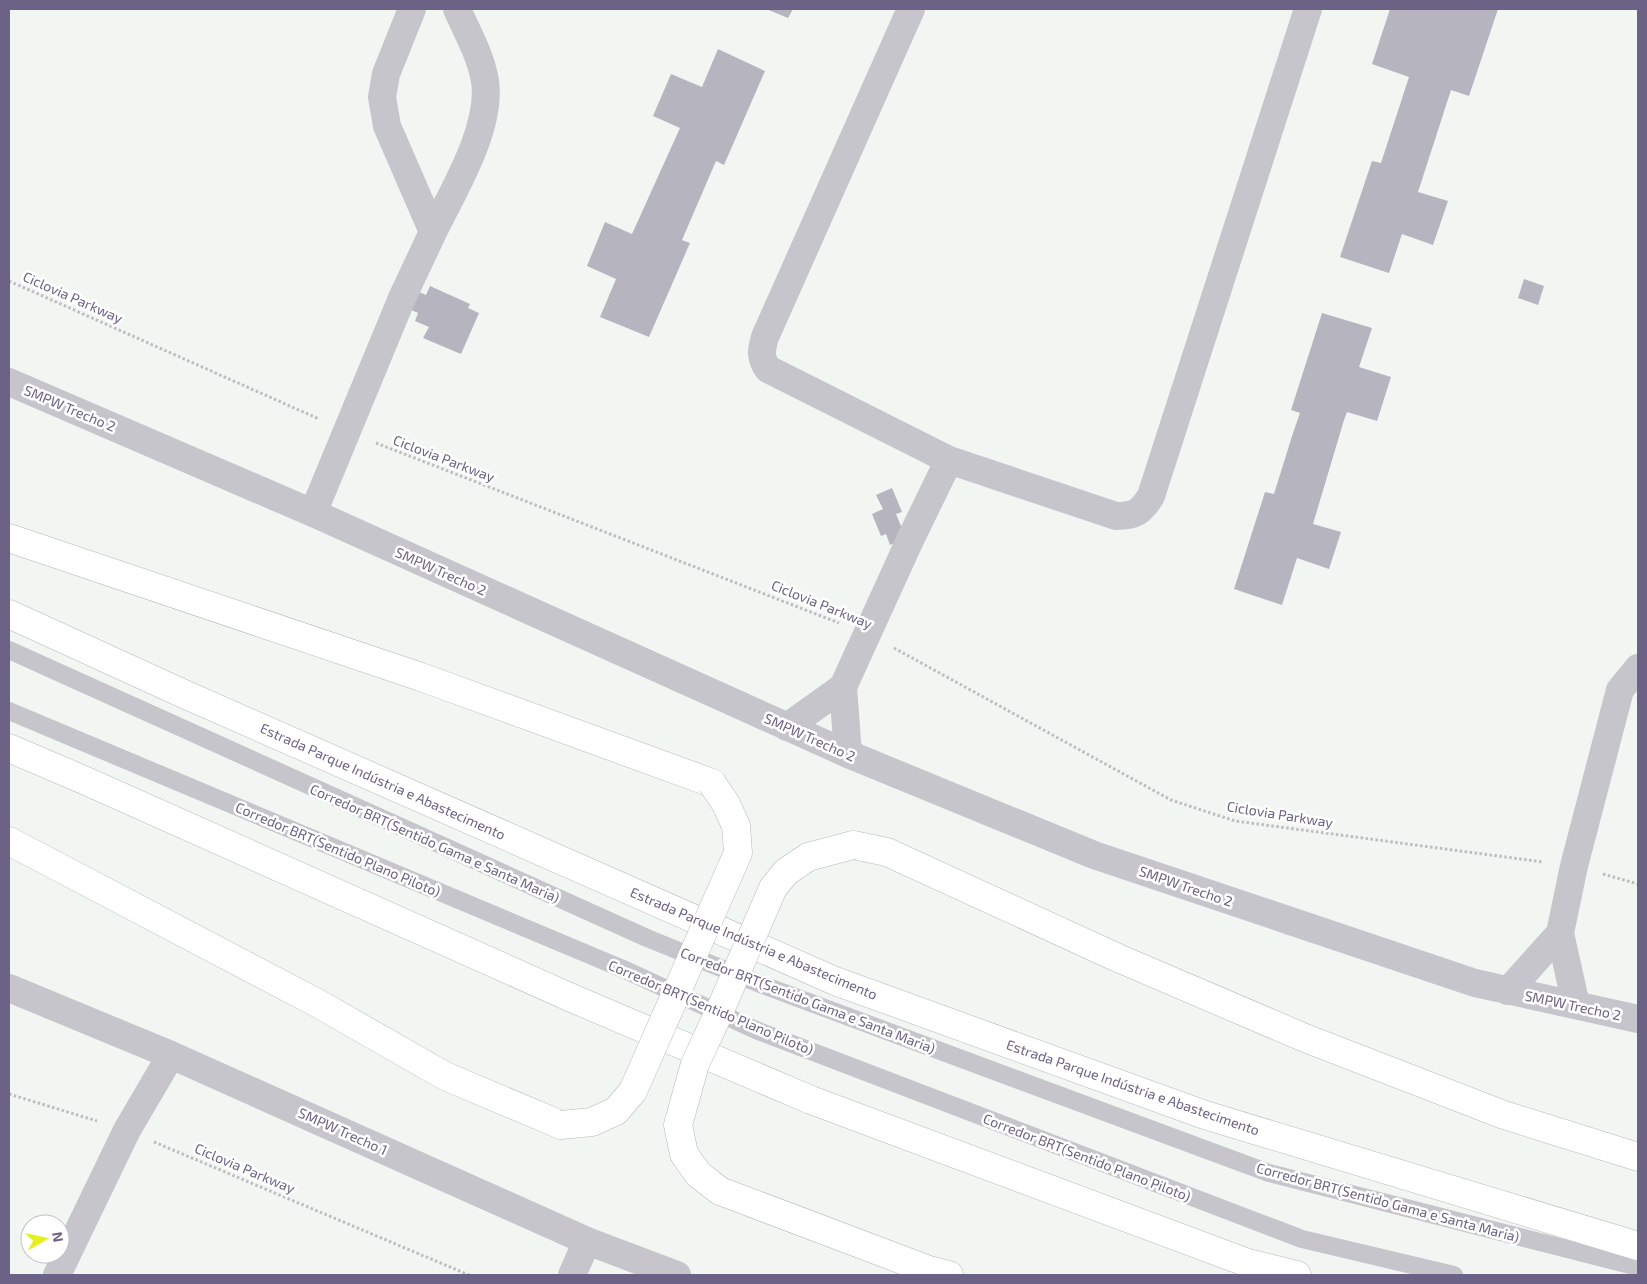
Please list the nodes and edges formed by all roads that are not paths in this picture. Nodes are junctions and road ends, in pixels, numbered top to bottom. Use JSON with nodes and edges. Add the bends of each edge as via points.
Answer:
{"nodes":[{"id":1,"x":412,"y":9,"type":"edge"},
{"id":2,"x":458,"y":9,"type":"edge"},
{"id":3,"x":911,"y":9,"type":"edge"},
{"id":4,"x":1308,"y":9,"type":"edge"},
{"id":5,"x":433,"y":232,"type":"junction"},
{"id":6,"x":9,"y":382,"type":"edge"},
{"id":7,"x":950,"y":460,"type":"junction"},
{"id":8,"x":313,"y":513,"type":"junction"},
{"id":9,"x":9,"y":538,"type":"edge"},
{"id":10,"x":9,"y":614,"type":"edge"},
{"id":11,"x":9,"y":650,"type":"edge"},
{"id":12,"x":1638,"y":668,"type":"edge"},
{"id":13,"x":843,"y":687,"type":"junction"},
{"id":14,"x":9,"y":711,"type":"edge"},
{"id":15,"x":787,"y":727,"type":"junction"},
{"id":16,"x":9,"y":748,"type":"edge"},
{"id":17,"x":848,"y":754,"type":"junction"},
{"id":18,"x":9,"y":840,"type":"edge"},
{"id":19,"x":1560,"y":933,"type":"junction"},
{"id":20,"x":9,"y":988,"type":"edge"},
{"id":21,"x":1508,"y":991,"type":"junction"},
{"id":22,"x":1576,"y":1005,"type":"junction"},
{"id":23,"x":1638,"y":1019,"type":"edge"},
{"id":24,"x":171,"y":1054,"type":"junction"},
{"id":25,"x":1638,"y":1157,"type":"edge"},
{"id":26,"x":587,"y":1240,"type":"junction"},
{"id":27,"x":1638,"y":1246,"type":"edge"},
{"id":28,"x":1638,"y":1267,"type":"edge"},
{"id":29,"x":57,"y":1275,"type":"edge"},
{"id":30,"x":572,"y":1275,"type":"edge"},
{"id":31,"x":677,"y":1275,"type":"edge"},
{"id":32,"x":949,"y":1275,"type":"edge"},
{"id":33,"x":1297,"y":1275,"type":"edge"},
{"id":34,"x":1454,"y":1275,"type":"edge"}],
"edges":[{"from":1,"to":5,"type":"street","via":[[386,74],[382,97],[387,126]]},
{"from":2,"to":5,"type":"street","via":[[485,81],[484,115],[474,148]]},
{"from":3,"to":7,"type":"street","via":[[761,349],[762,360],[768,369]]},
{"from":4,"to":7,"type":"street","via":[[1151,496],[1143,508],[1131,516],[1116,516]]},
{"from":5,"to":8,"type":"street","via":[[402,298]]},
{"from":6,"to":8,"type":"street","name":"SMPW Trecho 2"},
{"from":7,"to":13,"type":"street"},
{"from":8,"to":15,"type":"street","name":"SMPW Trecho 2"},
{"from":9,"to":18,"type":"highway","bridge":true,"via":[[421,677],[712,783],[736,826],[738,853],[633,1091],[616,1111],[592,1122],[561,1125],[445,1076],[319,1004]]},
{"from":10,"to":27,"type":"highway","name":"Estrada Parque Indústria e Abastecimento","via":[[835,980],[1205,1115]]},
{"from":11,"to":28,"type":"lane","name":"Corredor BRT(Sentido Gama e Santa Maria)","via":[[647,938],[760,984],[1269,1173]]},
{"from":12,"to":19,"type":"street","via":[[1620,690]]},
{"from":13,"to":15,"type":"street"},
{"from":13,"to":17,"type":"street"},
{"from":14,"to":34,"type":"lane","name":"Corredor BRT(Sentido Plano Piloto)","via":[[623,969],[756,1030],[1302,1239]]},
{"from":15,"to":17,"type":"street","name":"SMPW Trecho 2"},
{"from":16,"to":33,"type":"highway","via":[[583,1003],[811,1100],[1248,1263]]},
{"from":17,"to":21,"type":"street","name":"SMPW Trecho 2","via":[[1094,855],[1475,983]]},
{"from":19,"to":21,"type":"street"},
{"from":19,"to":22,"type":"street"},
{"from":20,"to":24,"type":"street","name":"SMPW Trecho 1"},
{"from":21,"to":22,"type":"street","name":"SMPW Trecho 2"},
{"from":22,"to":23,"type":"street","name":"SMPW Trecho 2"},
{"from":24,"to":26,"type":"street","name":"SMPW Trecho 1"},
{"from":24,"to":29,"type":"street","via":[[127,1130]]},
{"from":25,"to":32,"type":"highway","bridge":true,"via":[[1504,1115],[1304,1038],[1118,958],[887,852],[853,845],[808,857],[786,872],[773,888],[695,1064],[678,1125],[684,1154],[698,1174],[720,1191]]},
{"from":26,"to":30,"type":"street"},
{"from":26,"to":31,"type":"street","name":"SMPW Trecho 1"}]}
